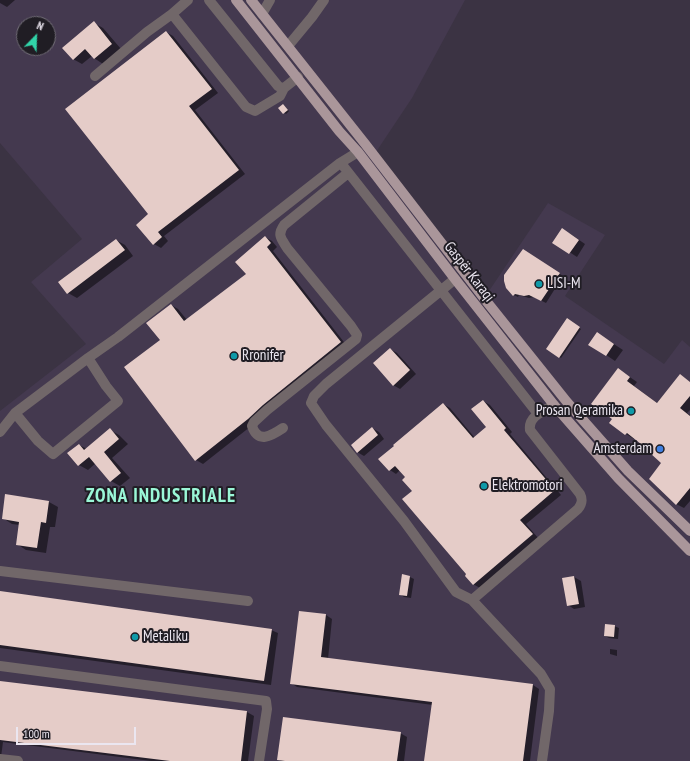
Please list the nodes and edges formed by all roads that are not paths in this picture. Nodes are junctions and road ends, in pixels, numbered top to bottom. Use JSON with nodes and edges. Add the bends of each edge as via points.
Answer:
{"nodes":[{"id":1,"x":188,"y":0,"type":"edge"},
{"id":2,"x":209,"y":0,"type":"edge"},
{"id":3,"x":236,"y":0,"type":"edge"},
{"id":4,"x":251,"y":0,"type":"edge"},
{"id":5,"x":270,"y":0,"type":"edge"},
{"id":6,"x":324,"y":0,"type":"edge"},
{"id":7,"x":172,"y":14,"type":"junction"},
{"id":8,"x":262,"y":14,"type":"junction"},
{"id":9,"x":288,"y":46,"type":"junction"},
{"id":10,"x":95,"y":76,"type":"dead end"},
{"id":11,"x":298,"y":77,"type":"junction"},
{"id":12,"x":284,"y":88,"type":"junction"},
{"id":13,"x":358,"y":152,"type":"junction"},
{"id":14,"x":340,"y":162,"type":"junction"},
{"id":15,"x":348,"y":173,"type":"junction"},
{"id":16,"x":455,"y":279,"type":"junction"},
{"id":17,"x":441,"y":291,"type":"junction"},
{"id":18,"x":88,"y":358,"type":"junction"},
{"id":19,"x":554,"y":405,"type":"junction"},
{"id":20,"x":15,"y":413,"type":"junction"},
{"id":21,"x":538,"y":414,"type":"junction"},
{"id":22,"x":282,"y":428,"type":"dead end"},
{"id":23,"x":0,"y":432,"type":"edge"},
{"id":24,"x":690,"y":532,"type":"edge"},
{"id":25,"x":690,"y":551,"type":"edge"},
{"id":26,"x":0,"y":572,"type":"edge"},
{"id":27,"x":472,"y":600,"type":"junction"},
{"id":28,"x":248,"y":602,"type":"dead end"},
{"id":29,"x":0,"y":666,"type":"edge"},
{"id":30,"x":0,"y":759,"type":"edge"},
{"id":31,"x":18,"y":761,"type":"edge"},
{"id":32,"x":259,"y":761,"type":"edge"},
{"id":33,"x":542,"y":761,"type":"edge"}],
"edges":[{"from":1,"to":7,"type":"lane"},
{"from":2,"to":12,"type":"lane","via":[[278,86]]},
{"from":3,"to":11,"type":"main road","name":"Gaspër Karaqi"},
{"from":4,"to":8,"type":"main road","name":"Gaspër Karaqi"},
{"from":5,"to":8,"type":"lane"},
{"from":6,"to":9,"type":"lane"},
{"from":7,"to":10,"type":"lane"},
{"from":7,"to":12,"type":"lane","via":[[246,107],[255,111],[280,96]]},
{"from":8,"to":9,"type":"main road","name":"Gaspër Karaqi"},
{"from":9,"to":24,"type":"main road","name":"Gaspër Karaqi","via":[[567,402],[628,471]]},
{"from":11,"to":12,"type":"lane"},
{"from":11,"to":13,"type":"main road","name":"Gaspër Karaqi"},
{"from":13,"to":14,"type":"lane"},
{"from":13,"to":16,"type":"main road","name":"Gaspër Karaqi"},
{"from":14,"to":15,"type":"lane"},
{"from":14,"to":18,"type":"lane"},
{"from":15,"to":17,"type":"lane"},
{"from":15,"to":22,"type":"lane","via":[[280,230],[287,248],[357,335],[356,339],[267,410],[252,426],[259,437],[275,434]]},
{"from":16,"to":17,"type":"lane"},
{"from":16,"to":19,"type":"main road","name":"Gaspër Karaqi"},
{"from":17,"to":21,"type":"lane"},
{"from":17,"to":27,"type":"lane","via":[[326,384],[311,403],[456,592]]},
{"from":18,"to":20,"type":"lane"},
{"from":18,"to":20,"type":"lane","via":[[118,401],[53,454],[38,441]]},
{"from":19,"to":21,"type":"lane"},
{"from":19,"to":25,"type":"main road","name":"Gaspër Karaqi","via":[[618,478]]},
{"from":20,"to":23,"type":"lane"},
{"from":21,"to":27,"type":"lane","via":[[530,423],[530,430],[580,494],[581,506]]},
{"from":26,"to":28,"type":"lane"},
{"from":27,"to":33,"type":"lane","via":[[541,674],[550,688]]},
{"from":29,"to":32,"type":"lane","via":[[266,701]]},
{"from":30,"to":31,"type":"lane"}]}
